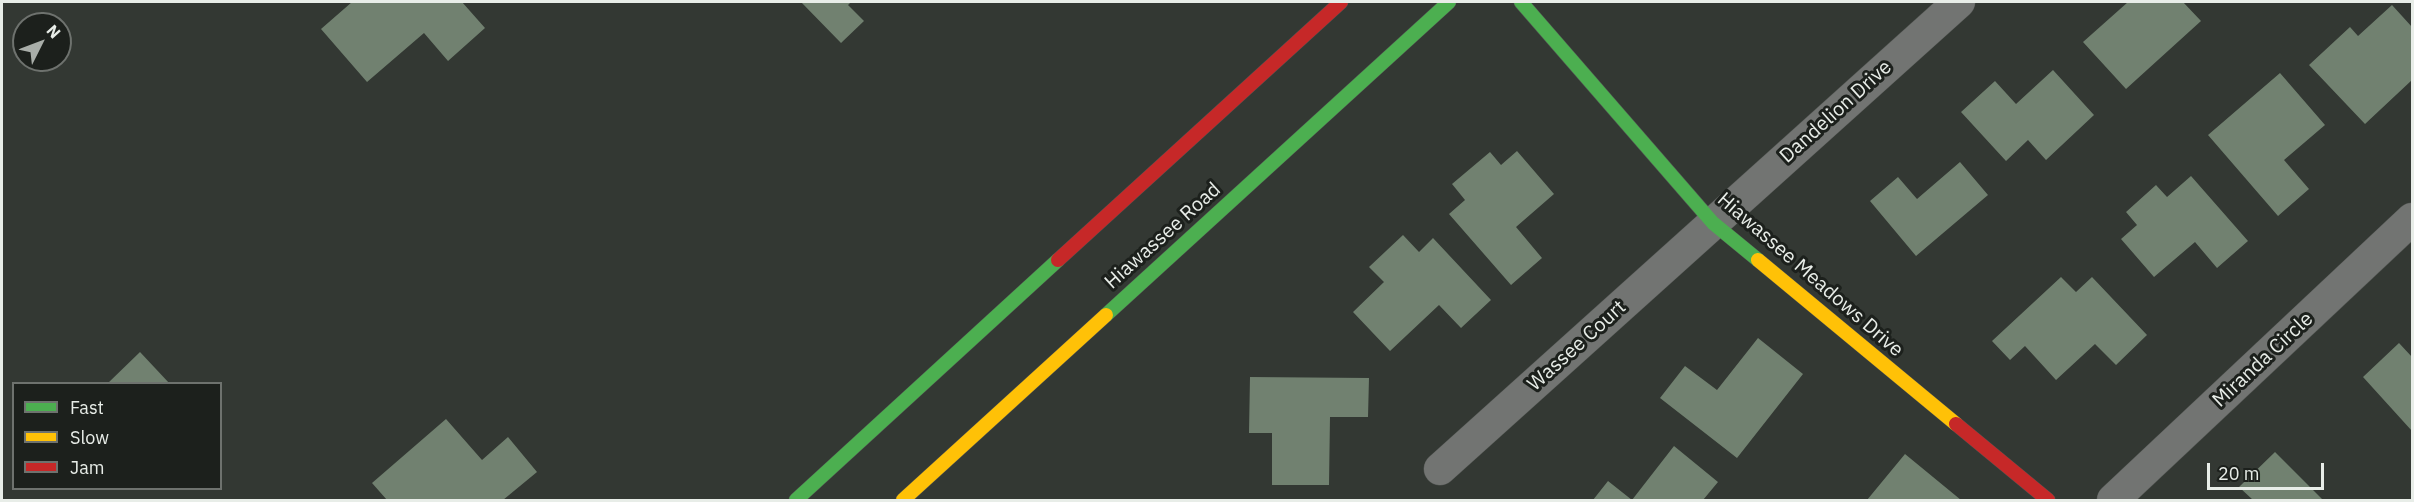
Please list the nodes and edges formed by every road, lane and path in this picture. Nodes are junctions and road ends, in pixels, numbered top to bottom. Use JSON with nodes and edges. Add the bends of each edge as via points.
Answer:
{"nodes":[{"id":1,"x":1341,"y":2,"type":"edge"},
{"id":2,"x":1449,"y":2,"type":"edge"},
{"id":3,"x":1521,"y":2,"type":"edge"},
{"id":4,"x":1959,"y":2,"type":"edge"},
{"id":5,"x":2412,"y":219,"type":"edge"},
{"id":6,"x":1713,"y":223,"type":"junction"},
{"id":7,"x":1440,"y":469,"type":"dead end"},
{"id":8,"x":796,"y":501,"type":"edge"},
{"id":9,"x":903,"y":501,"type":"edge"},
{"id":10,"x":2048,"y":501,"type":"edge"},
{"id":11,"x":2113,"y":501,"type":"edge"}],
"edges":[{"from":1,"to":8,"type":"street"},
{"from":2,"to":9,"type":"street","name":"Hiawassee Road"},
{"from":3,"to":6,"type":"street","name":"Hiawassee Meadows Drive"},
{"from":4,"to":6,"type":"street","name":"Dandelion Drive"},
{"from":5,"to":11,"type":"street","name":"Miranda Circle"},
{"from":6,"to":7,"type":"street","name":"Wassee Court"},
{"from":6,"to":10,"type":"street","name":"Hiawassee Meadows Drive"}]}
